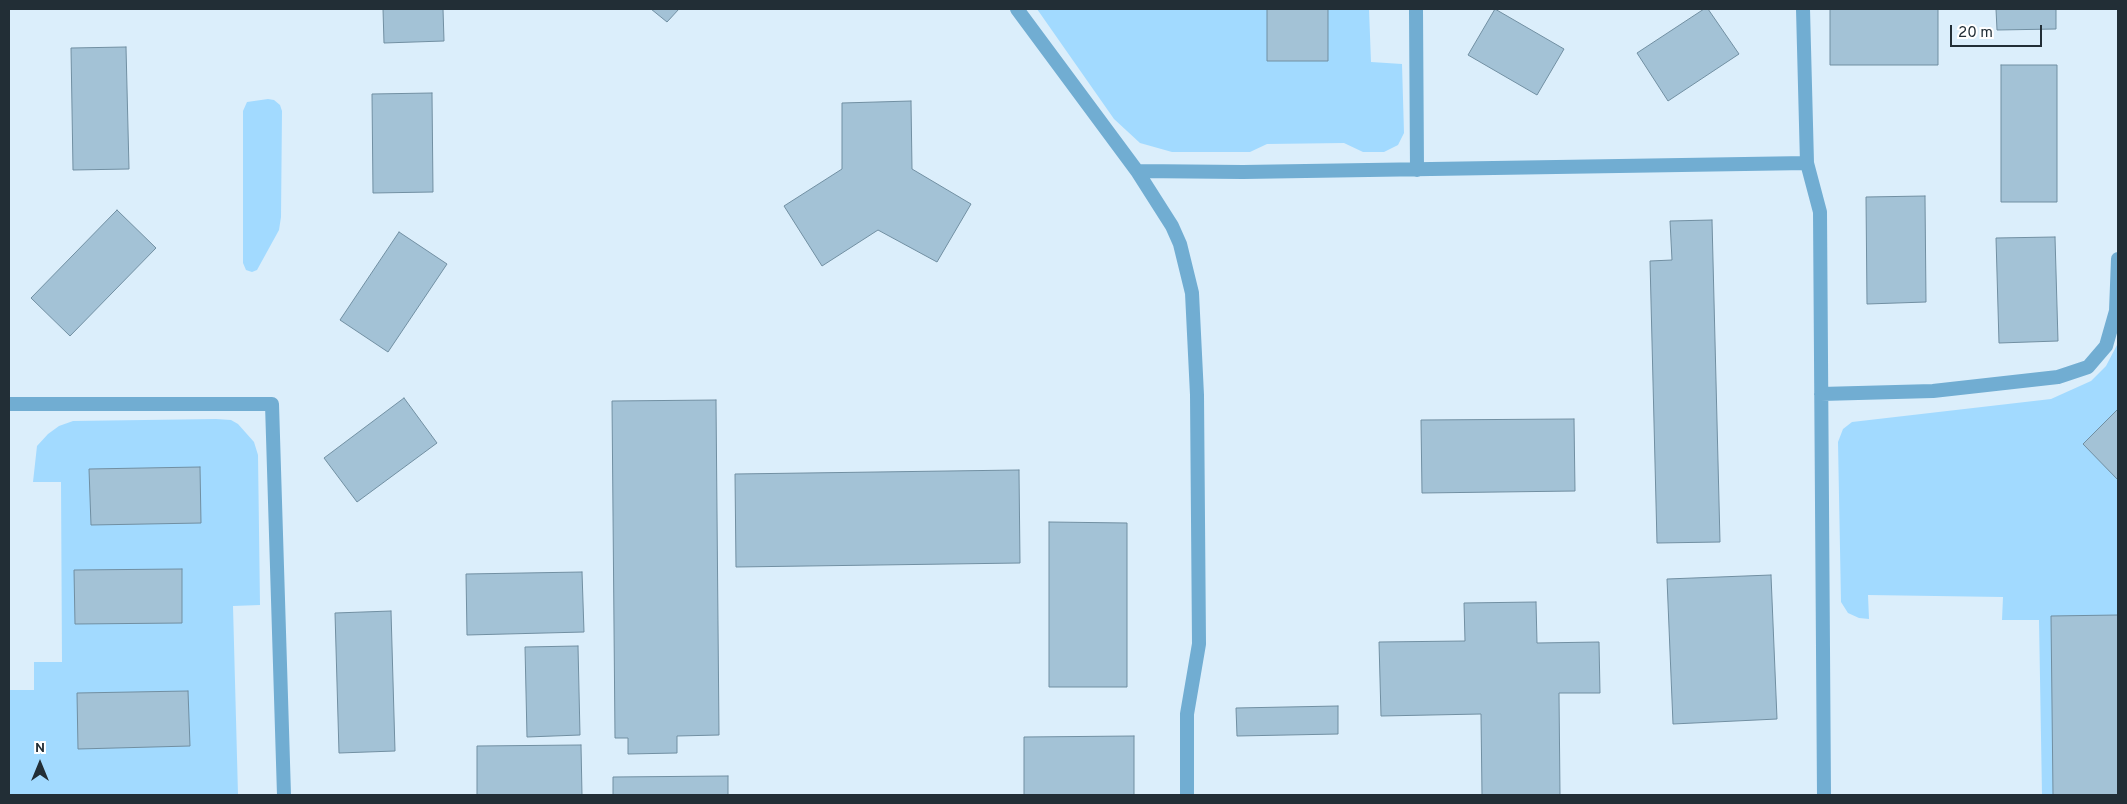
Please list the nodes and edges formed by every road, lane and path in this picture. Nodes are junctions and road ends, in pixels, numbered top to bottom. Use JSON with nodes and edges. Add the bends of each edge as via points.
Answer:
{"nodes":[{"id":1,"x":1016,"y":9,"type":"edge"},
{"id":2,"x":1416,"y":9,"type":"edge"},
{"id":3,"x":1803,"y":9,"type":"edge"},
{"id":4,"x":1807,"y":163,"type":"junction"},
{"id":5,"x":1417,"y":170,"type":"junction"},
{"id":6,"x":1137,"y":171,"type":"junction"},
{"id":7,"x":2118,"y":259,"type":"edge"},
{"id":8,"x":1821,"y":394,"type":"junction"},
{"id":9,"x":9,"y":404,"type":"edge"},
{"id":10,"x":284,"y":795,"type":"edge"},
{"id":11,"x":1187,"y":795,"type":"edge"},
{"id":12,"x":1824,"y":795,"type":"edge"}],
"edges":[{"from":1,"to":6,"type":"lane"},
{"from":2,"to":5,"type":"lane"},
{"from":3,"to":4,"type":"lane"},
{"from":4,"to":5,"type":"lane"},
{"from":4,"to":8,"type":"lane","via":[[1820,212]]},
{"from":5,"to":6,"type":"lane"},
{"from":6,"to":11,"type":"lane","via":[[1172,226],[1180,244],[1192,293],[1197,395],[1199,644],[1187,714]]},
{"from":7,"to":8,"type":"lane","via":[[2116,311],[2106,346],[2088,367],[2058,377],[1933,391]]},
{"from":8,"to":12,"type":"lane"},
{"from":9,"to":10,"type":"lane","via":[[272,404]]}]}
